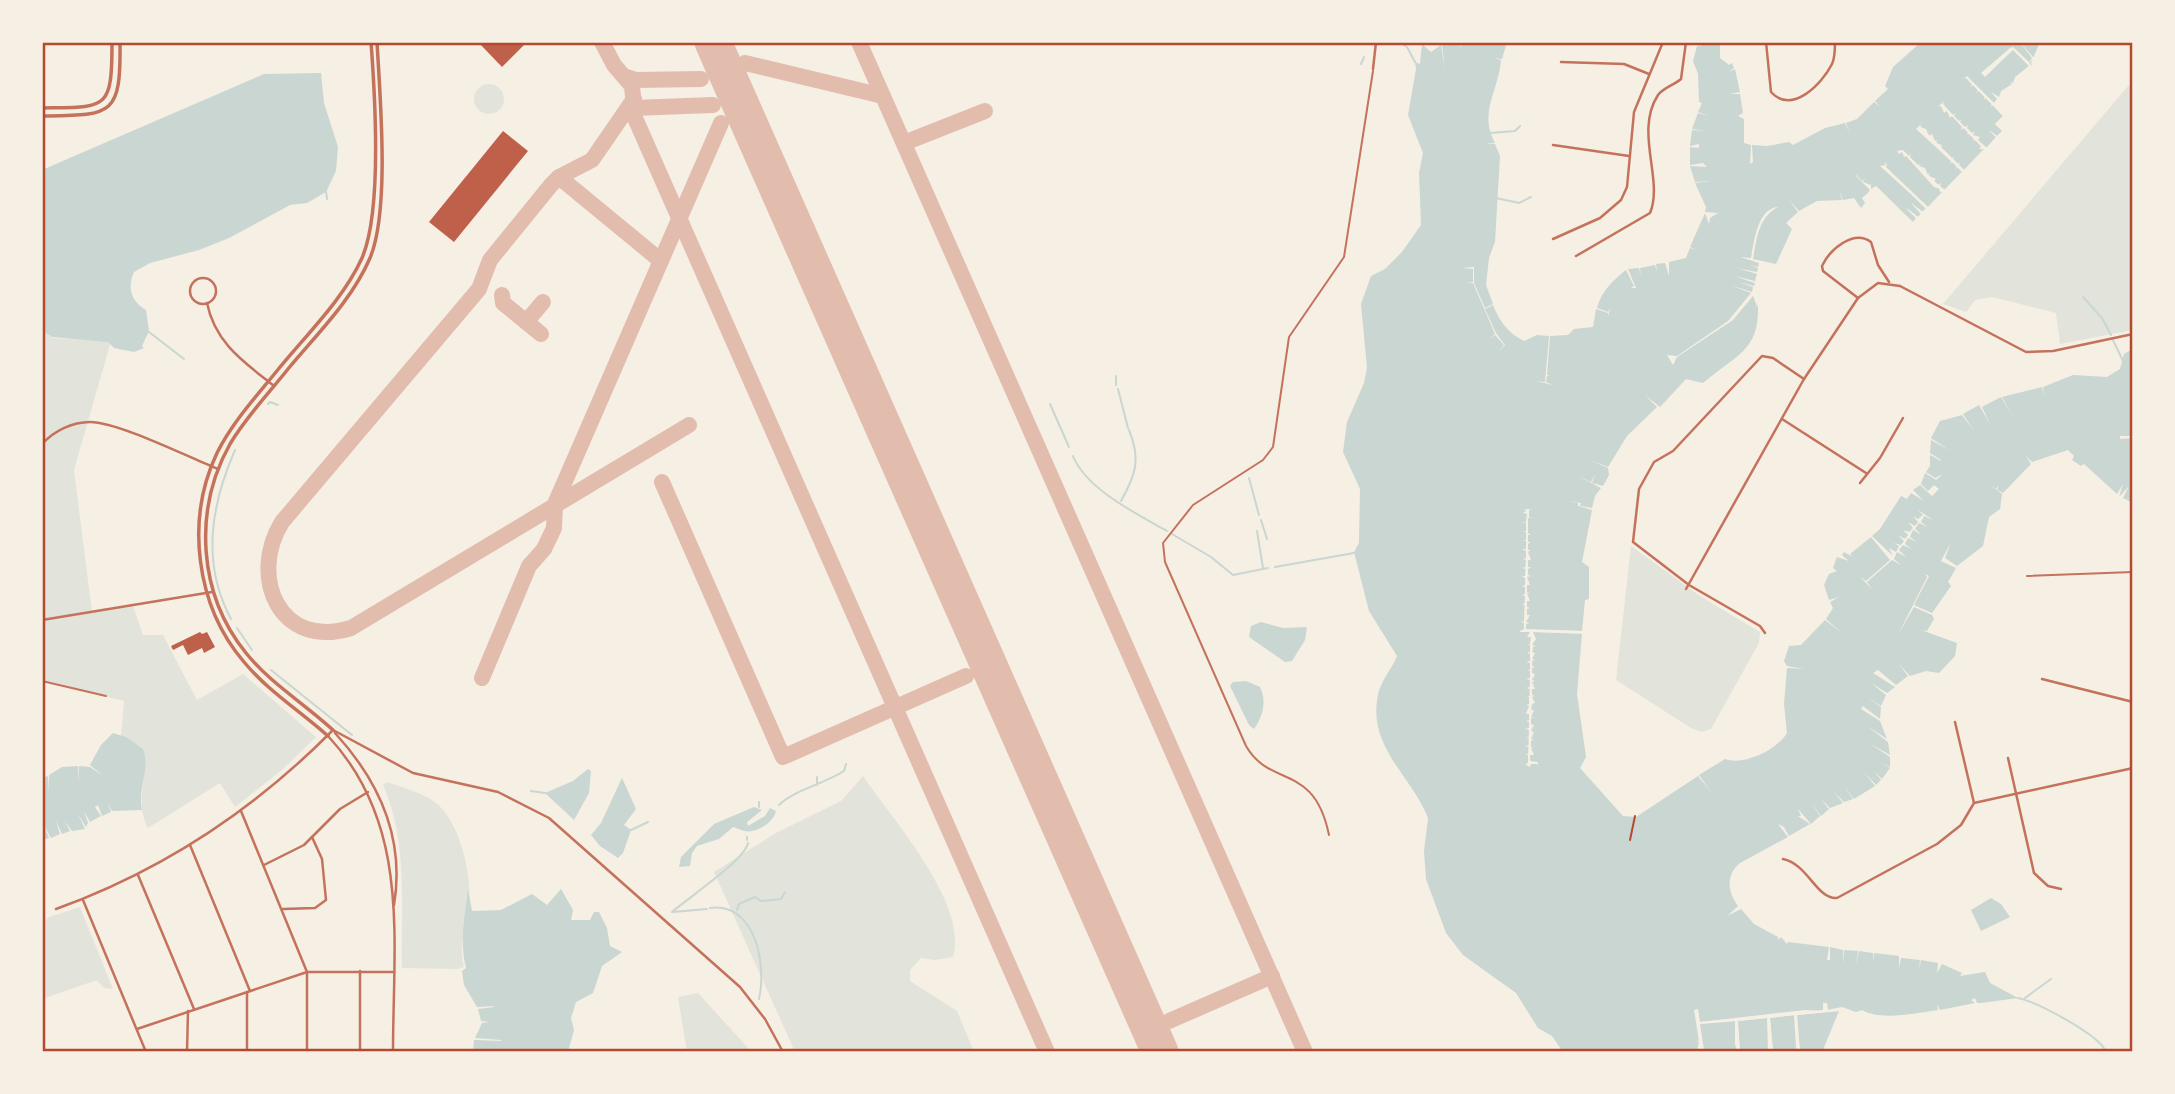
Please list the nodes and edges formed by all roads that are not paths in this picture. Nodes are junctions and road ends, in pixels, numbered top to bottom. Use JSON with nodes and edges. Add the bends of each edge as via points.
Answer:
{"nodes":[{"id":1,"x":112,"y":42,"type":"edge"},
{"id":2,"x":120,"y":42,"type":"edge"},
{"id":3,"x":371,"y":42,"type":"edge"},
{"id":4,"x":377,"y":42,"type":"edge"},
{"id":5,"x":1376,"y":42,"type":"edge"},
{"id":6,"x":1663,"y":42,"type":"edge"},
{"id":7,"x":1686,"y":42,"type":"edge"},
{"id":8,"x":1766,"y":42,"type":"edge"},
{"id":9,"x":1835,"y":42,"type":"edge"},
{"id":10,"x":1561,"y":62,"type":"dead end"},
{"id":11,"x":1373,"y":69,"type":"joint"},
{"id":12,"x":1649,"y":74,"type":"junction"},
{"id":13,"x":42,"y":108,"type":"edge"},
{"id":14,"x":42,"y":116,"type":"edge"},
{"id":15,"x":1553,"y":145,"type":"dead end"},
{"id":16,"x":1629,"y":156,"type":"junction"},
{"id":17,"x":1553,"y":239,"type":"dead end"},
{"id":18,"x":1576,"y":256,"type":"dead end"},
{"id":19,"x":1890,"y":283,"type":"junction"},
{"id":20,"x":1858,"y":298,"type":"junction"},
{"id":21,"x":207,"y":303,"type":"junction"},
{"id":22,"x":2133,"y":334,"type":"edge"},
{"id":23,"x":1804,"y":379,"type":"junction"},
{"id":24,"x":269,"y":382,"type":"junction"},
{"id":25,"x":274,"y":386,"type":"junction"},
{"id":26,"x":1903,"y":418,"type":"dead end"},
{"id":27,"x":1782,"y":419,"type":"junction"},
{"id":28,"x":42,"y":444,"type":"edge"},
{"id":29,"x":212,"y":466,"type":"junction"},
{"id":30,"x":218,"y":469,"type":"junction"},
{"id":31,"x":1866,"y":473,"type":"junction"},
{"id":32,"x":1860,"y":483,"type":"dead end"},
{"id":33,"x":2133,"y":572,"type":"edge"},
{"id":34,"x":2027,"y":576,"type":"dead end"},
{"id":35,"x":1689,"y":584,"type":"junction"},
{"id":36,"x":1686,"y":589,"type":"dead end"},
{"id":37,"x":212,"y":592,"type":"junction"},
{"id":38,"x":206,"y":594,"type":"junction"},
{"id":39,"x":42,"y":620,"type":"edge"},
{"id":40,"x":1765,"y":633,"type":"dead end"},
{"id":41,"x":2042,"y":679,"type":"dead end"},
{"id":42,"x":42,"y":681,"type":"edge"},
{"id":43,"x":106,"y":696,"type":"dead end"},
{"id":44,"x":2133,"y":702,"type":"edge"},
{"id":45,"x":1955,"y":722,"type":"dead end"},
{"id":46,"x":333,"y":730,"type":"junction"},
{"id":47,"x":327,"y":736,"type":"junction"},
{"id":48,"x":2008,"y":758,"type":"dead end"},
{"id":49,"x":2133,"y":768,"type":"edge"},
{"id":50,"x":368,"y":792,"type":"junction"},
{"id":51,"x":2016,"y":793,"type":"junction"},
{"id":52,"x":1974,"y":803,"type":"junction"},
{"id":53,"x":240,"y":811,"type":"junction"},
{"id":54,"x":1329,"y":835,"type":"dead end"},
{"id":55,"x":312,"y":837,"type":"junction"},
{"id":56,"x":190,"y":845,"type":"junction"},
{"id":57,"x":1783,"y":859,"type":"dead end"},
{"id":58,"x":264,"y":865,"type":"junction"},
{"id":59,"x":138,"y":874,"type":"junction"},
{"id":60,"x":2061,"y":888,"type":"dead end"},
{"id":61,"x":83,"y":900,"type":"junction"},
{"id":62,"x":56,"y":909,"type":"dead end"},
{"id":63,"x":393,"y":909,"type":"junction"},
{"id":64,"x":282,"y":910,"type":"junction"},
{"id":65,"x":360,"y":971,"type":"junction"},
{"id":66,"x":307,"y":972,"type":"junction"},
{"id":67,"x":393,"y":972,"type":"junction"},
{"id":68,"x":249,"y":992,"type":"junction"},
{"id":69,"x":194,"y":1009,"type":"junction"},
{"id":70,"x":188,"y":1011,"type":"junction"},
{"id":71,"x":137,"y":1029,"type":"junction"},
{"id":72,"x":146,"y":1052,"type":"edge"},
{"id":73,"x":187,"y":1052,"type":"edge"},
{"id":74,"x":247,"y":1052,"type":"edge"},
{"id":75,"x":307,"y":1052,"type":"edge"},
{"id":76,"x":360,"y":1052,"type":"edge"},
{"id":77,"x":393,"y":1052,"type":"edge"},
{"id":78,"x":783,"y":1052,"type":"edge"}],
"edges":[{"from":1,"to":13,"type":"street","via":[[110,90],[104,101],[89,107]]},
{"from":2,"to":14,"type":"street","via":[[118,92],[109,107],[90,115]]},
{"from":3,"to":24,"type":"street","via":[[374,206],[366,247],[345,287]]},
{"from":4,"to":25,"type":"street","via":[[381,205],[376,240],[351,292]]},
{"from":5,"to":11,"type":"street"},
{"from":6,"to":12,"type":"street"},
{"from":7,"to":18,"type":"street","via":[[1681,79],[1660,93],[1649,125],[1652,210]]},
{"from":8,"to":9,"type":"street","via":[[1771,92],[1784,100],[1801,99],[1833,61]]},
{"from":10,"to":12,"type":"street","via":[[1628,65]]},
{"from":11,"to":54,"type":"lane","via":[[1343,257],[1289,337],[1272,447],[1264,460],[1205,495],[1163,543],[1165,562],[1245,746],[1254,758],[1309,789],[1323,811]]},
{"from":12,"to":16,"type":"street","via":[[1634,112]]},
{"from":15,"to":16,"type":"street"},
{"from":16,"to":17,"type":"street","via":[[1627,187],[1617,205],[1588,225]]},
{"from":19,"to":20,"type":"street","via":[[1873,285]]},
{"from":19,"to":20,"type":"street","via":[[1871,242],[1852,238],[1832,251],[1822,266]]},
{"from":19,"to":22,"type":"street","via":[[2026,352],[2053,352]]},
{"from":20,"to":23,"type":"street"},
{"from":21,"to":21,"type":"street","via":[[213,299],[215,287],[207,279],[198,279],[190,289],[192,297]]},
{"from":21,"to":24,"type":"street","via":[[224,344]]},
{"from":23,"to":27,"type":"street"},
{"from":23,"to":35,"type":"street","via":[[1773,358],[1762,356],[1673,452],[1654,462],[1642,480],[1633,542]]},
{"from":24,"to":25,"type":"street"},
{"from":24,"to":29,"type":"street","via":[[227,435]]},
{"from":25,"to":30,"type":"street","via":[[240,429]]},
{"from":26,"to":31,"type":"street"},
{"from":27,"to":31,"type":"street"},
{"from":27,"to":35,"type":"street"},
{"from":28,"to":29,"type":"street","via":[[59,430],[91,422]]},
{"from":29,"to":30,"type":"street"},
{"from":29,"to":38,"type":"street","via":[[199,529]]},
{"from":30,"to":37,"type":"street","via":[[206,525]]},
{"from":31,"to":32,"type":"street"},
{"from":33,"to":34,"type":"lane"},
{"from":35,"to":36,"type":"street"},
{"from":35,"to":40,"type":"street"},
{"from":37,"to":38,"type":"street"},
{"from":37,"to":46,"type":"street","via":[[245,652]]},
{"from":38,"to":39,"type":"street"},
{"from":38,"to":47,"type":"street","via":[[245,664]]},
{"from":41,"to":44,"type":"street"},
{"from":42,"to":43,"type":"lane"},
{"from":45,"to":52,"type":"street"},
{"from":46,"to":47,"type":"street"},
{"from":46,"to":63,"type":"street","via":[[363,768],[388,819],[398,871]]},
{"from":46,"to":78,"type":"street","via":[[413,773],[498,792],[549,818],[740,987]]},
{"from":47,"to":50,"type":"street"},
{"from":47,"to":53,"type":"street"},
{"from":48,"to":51,"type":"street"},
{"from":49,"to":51,"type":"street"},
{"from":50,"to":55,"type":"street","via":[[341,809]]},
{"from":50,"to":63,"type":"street","via":[[385,838]]},
{"from":51,"to":52,"type":"street"},
{"from":51,"to":60,"type":"street","via":[[2034,873],[2048,886]]},
{"from":52,"to":57,"type":"street","via":[[1961,825],[1937,844],[1837,898],[1825,895],[1798,864]]},
{"from":53,"to":56,"type":"street"},
{"from":53,"to":58,"type":"street"},
{"from":55,"to":58,"type":"street"},
{"from":55,"to":64,"type":"street","via":[[322,859],[326,900],[315,908]]},
{"from":56,"to":59,"type":"street"},
{"from":56,"to":68,"type":"street"},
{"from":58,"to":64,"type":"street"},
{"from":59,"to":61,"type":"street"},
{"from":59,"to":69,"type":"street"},
{"from":61,"to":62,"type":"street"},
{"from":61,"to":71,"type":"street"},
{"from":63,"to":67,"type":"street"},
{"from":64,"to":66,"type":"street"},
{"from":65,"to":66,"type":"street"},
{"from":65,"to":67,"type":"street"},
{"from":65,"to":76,"type":"street"},
{"from":66,"to":68,"type":"street"},
{"from":66,"to":75,"type":"street"},
{"from":67,"to":77,"type":"street"},
{"from":68,"to":69,"type":"street"},
{"from":68,"to":74,"type":"street"},
{"from":69,"to":70,"type":"street"},
{"from":70,"to":71,"type":"street"},
{"from":70,"to":73,"type":"street"},
{"from":71,"to":72,"type":"street"}]}
